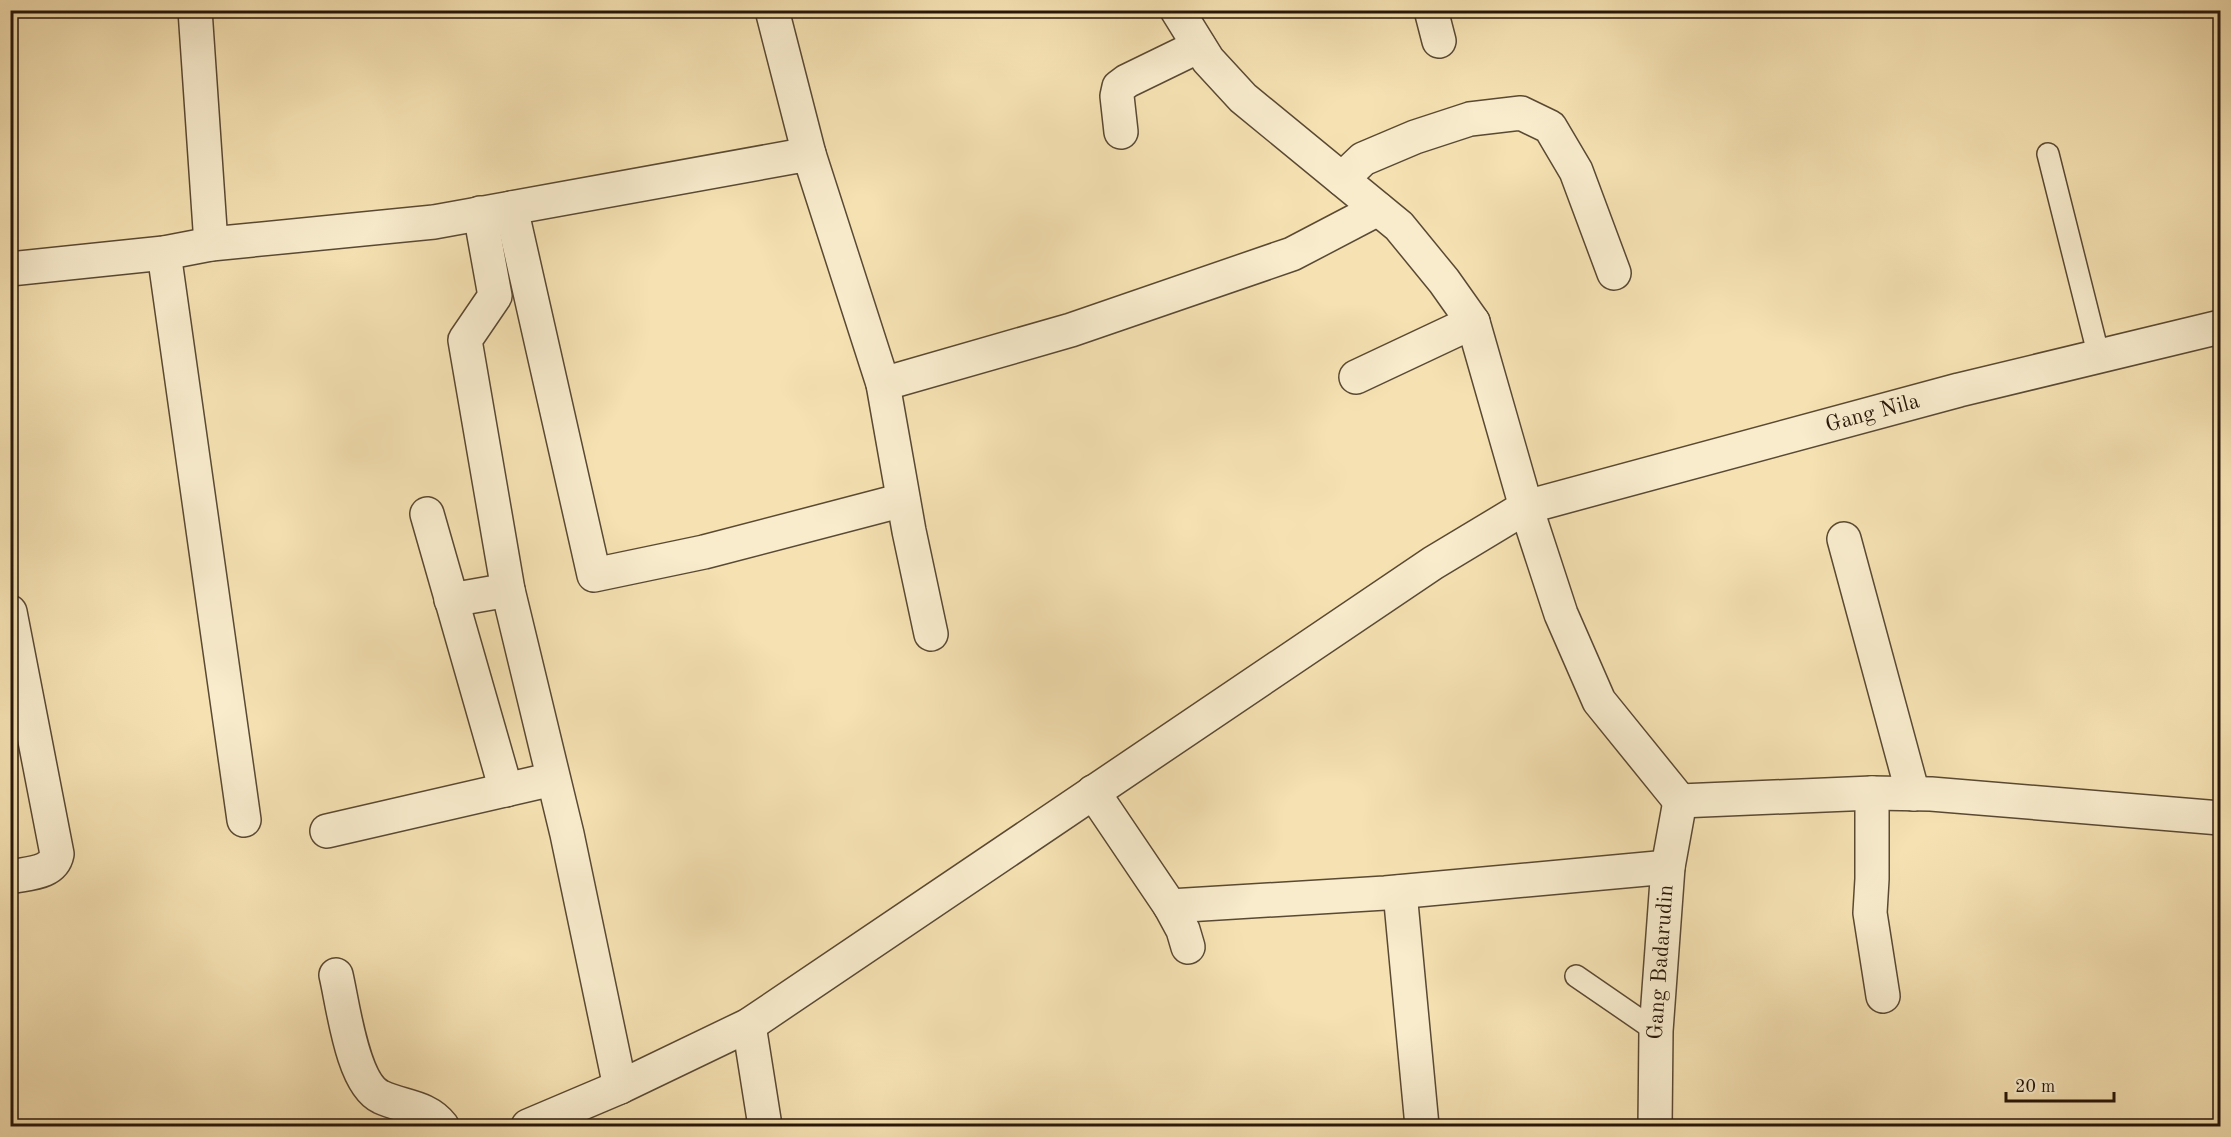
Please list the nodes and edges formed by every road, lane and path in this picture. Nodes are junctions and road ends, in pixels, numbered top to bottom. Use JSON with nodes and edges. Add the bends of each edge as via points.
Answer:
{"nodes":[{"id":1,"x":195,"y":10,"type":"edge"},
{"id":2,"x":772,"y":10,"type":"edge"},
{"id":3,"x":1177,"y":10,"type":"edge"},
{"id":4,"x":1199,"y":46,"type":"junction"},
{"id":5,"x":1120,"y":132,"type":"dead end"},
{"id":6,"x":809,"y":154,"type":"junction"},
{"id":7,"x":2048,"y":154,"type":"dead end"},
{"id":8,"x":1342,"y":179,"type":"junction"},
{"id":9,"x":511,"y":208,"type":"junction"},
{"id":10,"x":1378,"y":209,"type":"junction"},
{"id":11,"x":480,"y":213,"type":"junction"},
{"id":12,"x":211,"y":244,"type":"junction"},
{"id":13,"x":164,"y":253,"type":"junction"},
{"id":14,"x":10,"y":269,"type":"edge"},
{"id":15,"x":1614,"y":273,"type":"dead end"},
{"id":16,"x":1473,"y":322,"type":"junction"},
{"id":17,"x":2220,"y":327,"type":"edge"},
{"id":18,"x":2098,"y":357,"type":"junction"},
{"id":19,"x":1356,"y":377,"type":"dead end"},
{"id":20,"x":883,"y":384,"type":"junction"},
{"id":21,"x":903,"y":500,"type":"junction"},
{"id":22,"x":1526,"y":507,"type":"junction"},
{"id":23,"x":427,"y":514,"type":"dead end"},
{"id":24,"x":1844,"y":539,"type":"dead end"},
{"id":25,"x":508,"y":590,"type":"junction"},
{"id":26,"x":451,"y":600,"type":"junction"},
{"id":27,"x":10,"y":612,"type":"edge"},
{"id":28,"x":931,"y":634,"type":"dead end"},
{"id":29,"x":553,"y":779,"type":"junction"},
{"id":30,"x":506,"y":790,"type":"junction"},
{"id":31,"x":1093,"y":792,"type":"junction"},
{"id":32,"x":1872,"y":793,"type":"junction"},
{"id":33,"x":1913,"y":794,"type":"junction"},
{"id":34,"x":1680,"y":801,"type":"junction"},
{"id":35,"x":2220,"y":818,"type":"edge"},
{"id":36,"x":244,"y":820,"type":"dead end"},
{"id":37,"x":327,"y":831,"type":"dead end"},
{"id":38,"x":1668,"y":867,"type":"junction"},
{"id":39,"x":10,"y":877,"type":"edge"},
{"id":40,"x":1400,"y":892,"type":"junction"},
{"id":41,"x":1170,"y":906,"type":"junction"},
{"id":42,"x":1188,"y":947,"type":"dead end"},
{"id":43,"x":336,"y":975,"type":"dead end"},
{"id":44,"x":1576,"y":976,"type":"dead end"},
{"id":45,"x":1883,"y":996,"type":"dead end"},
{"id":46,"x":749,"y":1025,"type":"junction"},
{"id":47,"x":1656,"y":1030,"type":"junction"},
{"id":48,"x":620,"y":1087,"type":"junction"},
{"id":49,"x":442,"y":1126,"type":"edge"},
{"id":50,"x":528,"y":1126,"type":"edge"},
{"id":51,"x":765,"y":1126,"type":"edge"},
{"id":52,"x":1422,"y":1126,"type":"edge"},
{"id":53,"x":1655,"y":1126,"type":"edge"}],
"edges":[{"from":1,"to":12,"type":"street"},
{"from":2,"to":6,"type":"street"},
{"from":3,"to":4,"type":"street"},
{"from":4,"to":5,"type":"street","via":[[1119,87]]},
{"from":4,"to":8,"type":"street","via":[[1243,98]]},
{"from":6,"to":9,"type":"street"},
{"from":6,"to":20,"type":"street"},
{"from":7,"to":18,"type":"lane"},
{"from":8,"to":10,"type":"street"},
{"from":8,"to":15,"type":"street","via":[[1363,159],[1414,137],[1470,119],[1521,113],[1550,127],[1576,171]]},
{"from":9,"to":11,"type":"street"},
{"from":9,"to":21,"type":"street","via":[[594,575],[704,552]]},
{"from":10,"to":16,"type":"street","via":[[1399,226]]},
{"from":10,"to":20,"type":"street","via":[[1292,254],[1071,330]]},
{"from":11,"to":12,"type":"street","via":[[434,222]]},
{"from":11,"to":25,"type":"street","via":[[495,296],[465,340]]},
{"from":12,"to":13,"type":"street"},
{"from":13,"to":14,"type":"street"},
{"from":13,"to":36,"type":"street"},
{"from":16,"to":19,"type":"street"},
{"from":16,"to":22,"type":"street"},
{"from":17,"to":18,"type":"street","name":"Gang Nila"},
{"from":18,"to":22,"type":"street","name":"Gang Nila","via":[[1959,390]]},
{"from":20,"to":21,"type":"street"},
{"from":21,"to":28,"type":"street"},
{"from":22,"to":31,"type":"street","name":"Gang Nila","via":[[1433,563]]},
{"from":22,"to":34,"type":"street","via":[[1562,614],[1599,701]]},
{"from":23,"to":26,"type":"street"},
{"from":24,"to":33,"type":"street"},
{"from":25,"to":26,"type":"street"},
{"from":25,"to":29,"type":"street"},
{"from":26,"to":30,"type":"street"},
{"from":27,"to":39,"type":"street","via":[[57,854],[49,868]]},
{"from":29,"to":30,"type":"street"},
{"from":29,"to":48,"type":"street"},
{"from":30,"to":37,"type":"street"},
{"from":31,"to":41,"type":"street"},
{"from":31,"to":46,"type":"street","name":"Gang Nila"},
{"from":32,"to":33,"type":"street"},
{"from":32,"to":34,"type":"street"},
{"from":32,"to":45,"type":"street","via":[[1870,913]]},
{"from":33,"to":35,"type":"street"},
{"from":34,"to":38,"type":"street","name":"Gang Badarudin"},
{"from":38,"to":40,"type":"street"},
{"from":38,"to":47,"type":"street","name":"Gang Badarudin"},
{"from":40,"to":41,"type":"street"},
{"from":40,"to":52,"type":"street"},
{"from":41,"to":42,"type":"street","via":[[1184,930]]},
{"from":43,"to":49,"type":"street","via":[[353,1048],[362,1076],[372,1091],[425,1111]]},
{"from":44,"to":47,"type":"lane"},
{"from":46,"to":48,"type":"street","name":"Gang Nila"},
{"from":46,"to":51,"type":"street"},
{"from":47,"to":53,"type":"street","name":"Gang Badarudin"},
{"from":48,"to":50,"type":"street","name":"Gang Nila"}]}
